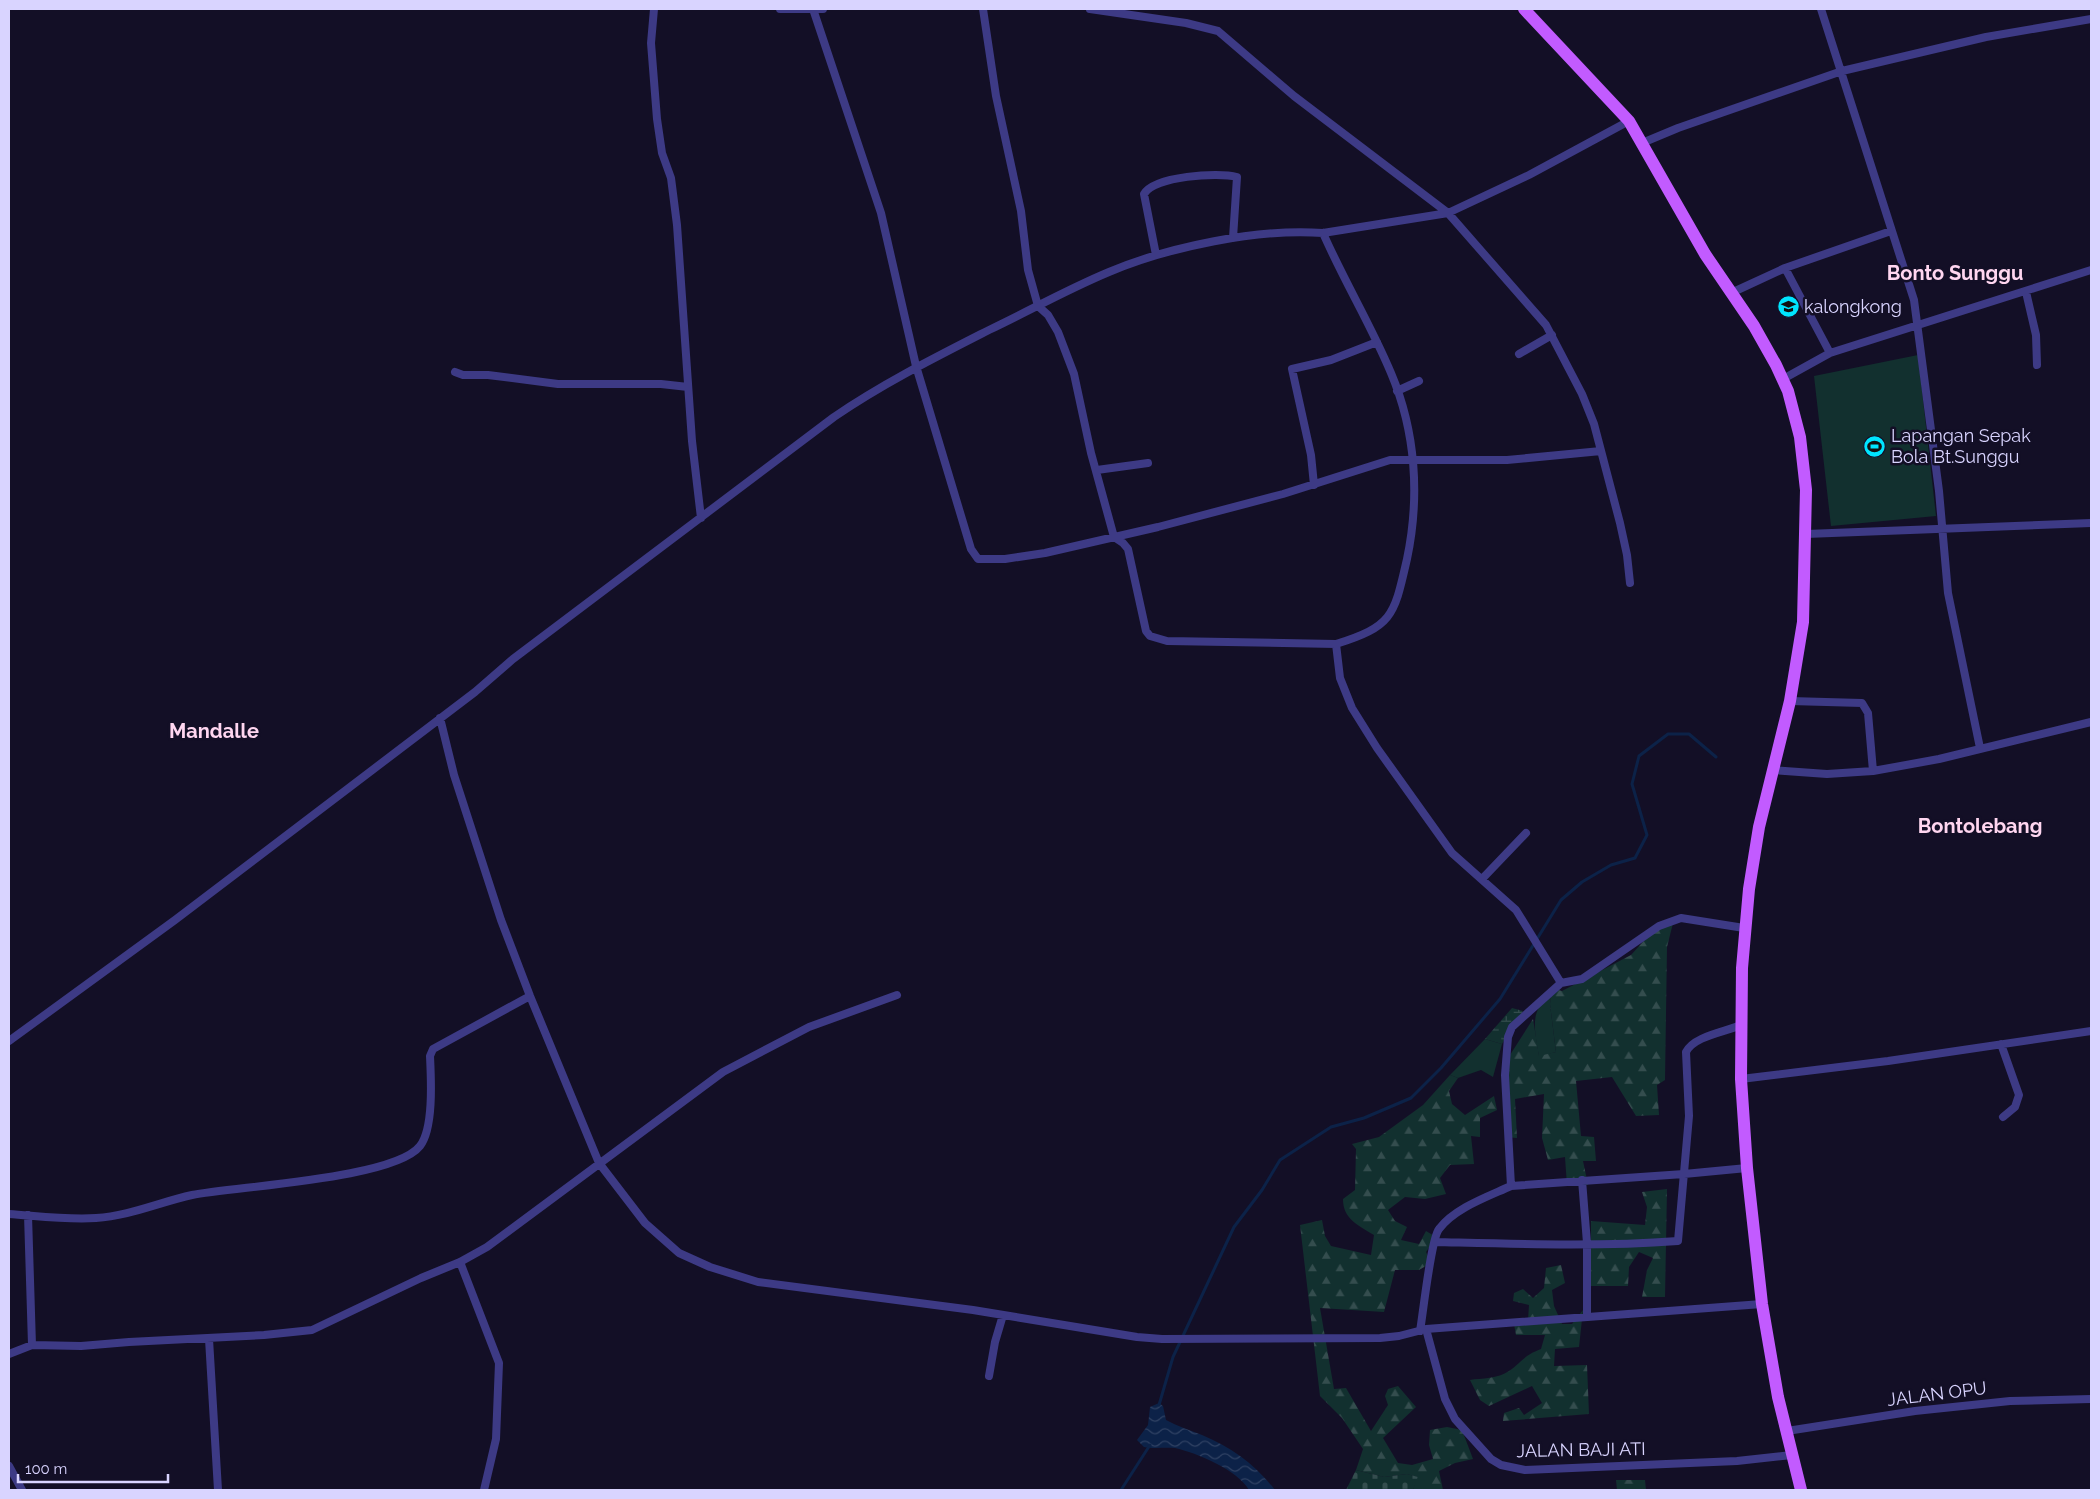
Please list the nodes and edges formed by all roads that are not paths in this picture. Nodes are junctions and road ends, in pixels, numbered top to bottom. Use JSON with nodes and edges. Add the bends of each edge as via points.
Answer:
{"nodes":[{"id":1,"x":654,"y":9,"type":"edge"},
{"id":2,"x":780,"y":9,"type":"edge"},
{"id":3,"x":813,"y":9,"type":"edge"},
{"id":4,"x":823,"y":9,"type":"edge"},
{"id":5,"x":983,"y":9,"type":"edge"},
{"id":6,"x":1090,"y":9,"type":"edge"},
{"id":7,"x":1524,"y":9,"type":"edge"},
{"id":8,"x":1821,"y":9,"type":"edge"},
{"id":9,"x":2091,"y":19,"type":"edge"},
{"id":10,"x":1842,"y":71,"type":"junction"},
{"id":11,"x":1629,"y":121,"type":"junction"},
{"id":12,"x":1642,"y":143,"type":"junction"},
{"id":13,"x":1448,"y":214,"type":"junction"},
{"id":14,"x":1891,"y":231,"type":"junction"},
{"id":15,"x":1323,"y":233,"type":"junction"},
{"id":16,"x":1233,"y":238,"type":"junction"},
{"id":17,"x":1156,"y":255,"type":"junction"},
{"id":18,"x":1785,"y":268,"type":"junction"},
{"id":19,"x":2091,"y":270,"type":"edge"},
{"id":20,"x":1732,"y":292,"type":"junction"},
{"id":21,"x":2026,"y":292,"type":"junction"},
{"id":22,"x":1038,"y":306,"type":"junction"},
{"id":23,"x":1918,"y":325,"type":"junction"},
{"id":24,"x":1552,"y":335,"type":"junction"},
{"id":25,"x":1377,"y":342,"type":"junction"},
{"id":26,"x":1830,"y":353,"type":"junction"},
{"id":27,"x":1519,"y":354,"type":"dead end"},
{"id":28,"x":2038,"y":365,"type":"dead end"},
{"id":29,"x":916,"y":366,"type":"junction"},
{"id":30,"x":455,"y":372,"type":"dead end"},
{"id":31,"x":1783,"y":379,"type":"junction"},
{"id":32,"x":1419,"y":381,"type":"dead end"},
{"id":33,"x":688,"y":387,"type":"junction"},
{"id":34,"x":1397,"y":391,"type":"junction"},
{"id":35,"x":1601,"y":451,"type":"junction"},
{"id":36,"x":1414,"y":460,"type":"junction"},
{"id":37,"x":1148,"y":463,"type":"dead end"},
{"id":38,"x":1096,"y":470,"type":"junction"},
{"id":39,"x":1314,"y":485,"type":"junction"},
{"id":40,"x":701,"y":518,"type":"junction"},
{"id":41,"x":2091,"y":523,"type":"edge"},
{"id":42,"x":1942,"y":528,"type":"junction"},
{"id":43,"x":1806,"y":534,"type":"junction"},
{"id":44,"x":1114,"y":537,"type":"junction"},
{"id":45,"x":1630,"y":583,"type":"dead end"},
{"id":46,"x":1336,"y":644,"type":"junction"},
{"id":47,"x":1790,"y":701,"type":"junction"},
{"id":48,"x":440,"y":718,"type":"junction"},
{"id":49,"x":2091,"y":722,"type":"edge"},
{"id":50,"x":1980,"y":748,"type":"junction"},
{"id":51,"x":1772,"y":770,"type":"junction"},
{"id":52,"x":1873,"y":771,"type":"junction"},
{"id":53,"x":1526,"y":832,"type":"dead end"},
{"id":54,"x":1482,"y":880,"type":"junction"},
{"id":55,"x":1744,"y":928,"type":"junction"},
{"id":56,"x":1561,"y":983,"type":"junction"},
{"id":57,"x":897,"y":995,"type":"dead end"},
{"id":58,"x":530,"y":996,"type":"junction"},
{"id":59,"x":1741,"y":1025,"type":"junction"},
{"id":60,"x":2091,"y":1031,"type":"edge"},
{"id":61,"x":9,"y":1041,"type":"edge"},
{"id":62,"x":2002,"y":1044,"type":"junction"},
{"id":63,"x":1741,"y":1079,"type":"junction"},
{"id":64,"x":2003,"y":1117,"type":"dead end"},
{"id":65,"x":599,"y":1163,"type":"junction"},
{"id":66,"x":1747,"y":1168,"type":"junction"},
{"id":67,"x":1684,"y":1174,"type":"junction"},
{"id":68,"x":1582,"y":1180,"type":"junction"},
{"id":69,"x":1511,"y":1186,"type":"junction"},
{"id":70,"x":9,"y":1214,"type":"edge"},
{"id":71,"x":28,"y":1216,"type":"junction"},
{"id":72,"x":1435,"y":1242,"type":"junction"},
{"id":73,"x":1587,"y":1243,"type":"junction"},
{"id":74,"x":460,"y":1262,"type":"junction"},
{"id":75,"x":1762,"y":1304,"type":"junction"},
{"id":76,"x":1003,"y":1315,"type":"junction"},
{"id":77,"x":1587,"y":1316,"type":"junction"},
{"id":78,"x":1423,"y":1330,"type":"junction"},
{"id":79,"x":209,"y":1339,"type":"junction"},
{"id":80,"x":32,"y":1345,"type":"junction"},
{"id":81,"x":9,"y":1354,"type":"edge"},
{"id":82,"x":989,"y":1376,"type":"dead end"},
{"id":83,"x":2091,"y":1399,"type":"edge"},
{"id":84,"x":1787,"y":1431,"type":"junction"},
{"id":85,"x":1792,"y":1455,"type":"junction"},
{"id":86,"x":9,"y":1466,"type":"edge"},
{"id":87,"x":22,"y":1490,"type":"edge"},
{"id":88,"x":218,"y":1490,"type":"edge"},
{"id":89,"x":484,"y":1490,"type":"edge"},
{"id":90,"x":1800,"y":1490,"type":"edge"}],
"edges":[{"from":1,"to":33,"type":"street","via":[[651,43],[662,153],[675,200]]},
{"from":2,"to":3,"type":"street"},
{"from":3,"to":4,"type":"street"},
{"from":3,"to":29,"type":"street","via":[[881,213]]},
{"from":5,"to":22,"type":"street","via":[[1023,243]]},
{"from":6,"to":13,"type":"street","via":[[1186,22],[1218,32],[1294,96]]},
{"from":7,"to":11,"type":"main road"},
{"from":8,"to":10,"type":"street"},
{"from":9,"to":10,"type":"street","via":[[1986,37]]},
{"from":10,"to":12,"type":"street"},
{"from":10,"to":14,"type":"street"},
{"from":11,"to":12,"type":"main road"},
{"from":11,"to":13,"type":"street","via":[[1530,175]]},
{"from":12,"to":20,"type":"main road","via":[[1685,220]]},
{"from":13,"to":15,"type":"street"},
{"from":13,"to":24,"type":"street","via":[[1527,301]]},
{"from":14,"to":18,"type":"street"},
{"from":14,"to":23,"type":"street","via":[[1914,300]]},
{"from":15,"to":16,"type":"street"},
{"from":15,"to":25,"type":"street"},
{"from":16,"to":17,"type":"street"},
{"from":16,"to":17,"type":"street","via":[[1237,177],[1198,175],[1179,179],[1150,187],[1144,194]]},
{"from":17,"to":22,"type":"street","via":[[1108,272]]},
{"from":18,"to":20,"type":"street"},
{"from":18,"to":26,"type":"street"},
{"from":19,"to":21,"type":"street"},
{"from":20,"to":31,"type":"main road"},
{"from":21,"to":23,"type":"street"},
{"from":21,"to":28,"type":"street","via":[[2036,335]]},
{"from":22,"to":29,"type":"street"},
{"from":22,"to":38,"type":"street","via":[[1058,332],[1074,374]]},
{"from":23,"to":26,"type":"street"},
{"from":23,"to":42,"type":"street"},
{"from":24,"to":27,"type":"street"},
{"from":24,"to":35,"type":"street","via":[[1582,394]]},
{"from":25,"to":34,"type":"street"},
{"from":25,"to":39,"type":"street","via":[[1331,360],[1292,369],[1311,455]]},
{"from":26,"to":31,"type":"street"},
{"from":29,"to":40,"type":"street","via":[[834,417]]},
{"from":29,"to":44,"type":"street","via":[[972,549],[978,559],[1045,553]]},
{"from":30,"to":33,"type":"street","via":[[558,384]]},
{"from":31,"to":43,"type":"main road","via":[[1803,452]]},
{"from":32,"to":34,"type":"street"},
{"from":33,"to":40,"type":"street"},
{"from":34,"to":36,"type":"street"},
{"from":35,"to":36,"type":"street","via":[[1507,460]]},
{"from":35,"to":45,"type":"street","via":[[1628,555]]},
{"from":36,"to":39,"type":"street","via":[[1390,460]]},
{"from":36,"to":46,"type":"street","via":[[1413,524],[1400,592],[1392,611],[1374,631]]},
{"from":37,"to":38,"type":"street"},
{"from":38,"to":44,"type":"street"},
{"from":39,"to":44,"type":"street"},
{"from":40,"to":48,"type":"street"},
{"from":41,"to":42,"type":"street"},
{"from":42,"to":43,"type":"street"},
{"from":42,"to":50,"type":"street","via":[[1948,593]]},
{"from":43,"to":47,"type":"main road","via":[[1803,622]]},
{"from":44,"to":46,"type":"street","via":[[1128,549],[1150,636],[1173,641]]},
{"from":46,"to":54,"type":"street","via":[[1340,678],[1352,708],[1452,853]]},
{"from":47,"to":51,"type":"main road"},
{"from":47,"to":52,"type":"street","via":[[1862,704],[1868,713]]},
{"from":48,"to":58,"type":"street","via":[[475,845]]},
{"from":48,"to":61,"type":"street","via":[[175,920]]},
{"from":49,"to":50,"type":"street"},
{"from":50,"to":52,"type":"street"},
{"from":51,"to":52,"type":"street","via":[[1827,774]]},
{"from":51,"to":55,"type":"main road","via":[[1759,827]]},
{"from":53,"to":54,"type":"street"},
{"from":54,"to":56,"type":"street","via":[[1516,910]]},
{"from":55,"to":56,"type":"street","via":[[1691,919],[1672,920],[1582,979]]},
{"from":55,"to":59,"type":"main road"},
{"from":56,"to":69,"type":"street","via":[[1516,1023],[1508,1037],[1505,1076]]},
{"from":57,"to":65,"type":"street","via":[[809,1027],[723,1072]]},
{"from":58,"to":65,"type":"street"},
{"from":58,"to":71,"type":"street","via":[[433,1049],[430,1056],[429,1123],[421,1145],[402,1158],[356,1172],[266,1187],[202,1193],[98,1218]]},
{"from":59,"to":63,"type":"main road"},
{"from":59,"to":67,"type":"street","via":[[1701,1038],[1689,1045],[1686,1052],[1689,1116]]},
{"from":60,"to":62,"type":"street"},
{"from":62,"to":63,"type":"street"},
{"from":62,"to":64,"type":"street","via":[[2019,1094],[2015,1107]]},
{"from":63,"to":66,"type":"main road"},
{"from":65,"to":74,"type":"street","via":[[515,1227]]},
{"from":65,"to":76,"type":"street","via":[[656,1234],[679,1253],[710,1268],[758,1282]]},
{"from":66,"to":67,"type":"street"},
{"from":66,"to":75,"type":"main road"},
{"from":67,"to":68,"type":"street"},
{"from":67,"to":73,"type":"street","via":[[1678,1241]]},
{"from":68,"to":69,"type":"street"},
{"from":68,"to":73,"type":"street"},
{"from":69,"to":72,"type":"street","via":[[1470,1205],[1445,1223]]},
{"from":70,"to":71,"type":"street"},
{"from":71,"to":80,"type":"street"},
{"from":72,"to":73,"type":"street"},
{"from":72,"to":78,"type":"street"},
{"from":73,"to":77,"type":"street"},
{"from":74,"to":79,"type":"street","via":[[312,1330]]},
{"from":74,"to":89,"type":"street","via":[[499,1363],[496,1439]]},
{"from":75,"to":77,"type":"street"},
{"from":75,"to":84,"type":"main road"},
{"from":76,"to":78,"type":"street","via":[[1162,1339],[1380,1338]]},
{"from":76,"to":82,"type":"street"},
{"from":77,"to":78,"type":"street"},
{"from":78,"to":85,"type":"street","name":"JALAN BAJI ATI","via":[[1449,1410],[1491,1459],[1501,1464],[1525,1470],[1738,1461]]},
{"from":79,"to":80,"type":"street","via":[[81,1346]]},
{"from":79,"to":88,"type":"street"},
{"from":80,"to":81,"type":"street"},
{"from":83,"to":84,"type":"street","name":"JALAN OPU","via":[[2010,1401],[1915,1411]]},
{"from":84,"to":85,"type":"main road"},
{"from":85,"to":90,"type":"main road"},
{"from":86,"to":87,"type":"street"}]}
